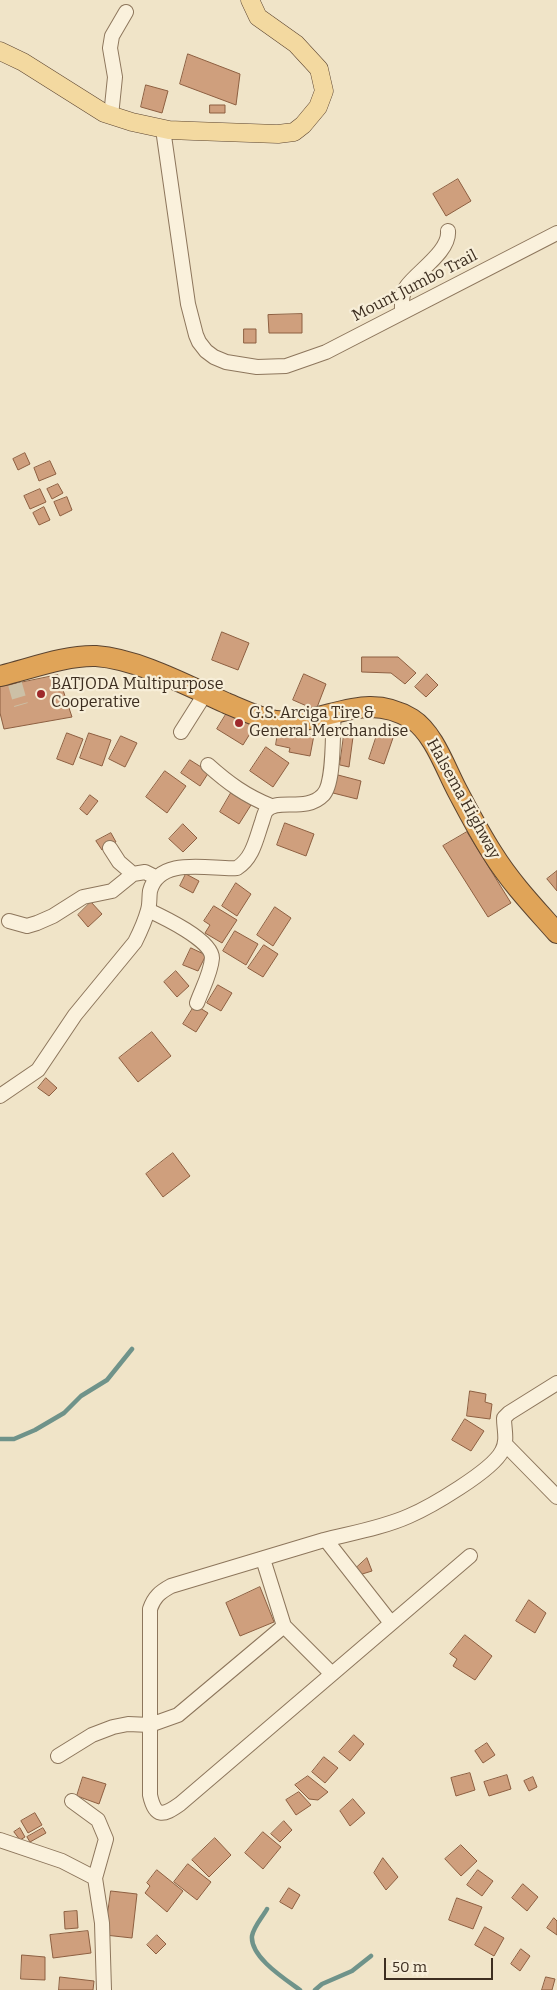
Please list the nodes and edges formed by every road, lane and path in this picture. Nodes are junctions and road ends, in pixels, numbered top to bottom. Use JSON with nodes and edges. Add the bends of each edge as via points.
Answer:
{"nodes":[{"id":1,"x":250,"y":0,"type":"edge"},
{"id":2,"x":126,"y":12,"type":"dead end"},
{"id":3,"x":0,"y":51,"type":"edge"},
{"id":4,"x":111,"y":116,"type":"junction"},
{"id":5,"x":163,"y":129,"type":"junction"},
{"id":6,"x":448,"y":231,"type":"dead end"},
{"id":7,"x":557,"y":233,"type":"edge"},
{"id":8,"x":402,"y":312,"type":"junction"},
{"id":9,"x":9,"y":677,"type":"edge"},
{"id":10,"x":205,"y":694,"type":"junction"},
{"id":11,"x":334,"y":712,"type":"junction"},
{"id":12,"x":182,"y":732,"type":"dead end"},
{"id":13,"x":208,"y":765,"type":"dead end"},
{"id":14,"x":271,"y":806,"type":"junction"},
{"id":15,"x":110,"y":848,"type":"dead end"},
{"id":16,"x":133,"y":874,"type":"junction"},
{"id":17,"x":157,"y":878,"type":"junction"},
{"id":18,"x":148,"y":910,"type":"junction"},
{"id":19,"x":9,"y":921,"type":"dead end"},
{"id":20,"x":557,"y":933,"type":"edge"},
{"id":21,"x":197,"y":1003,"type":"dead end"},
{"id":22,"x":0,"y":1096,"type":"edge"},
{"id":23,"x":557,"y":1383,"type":"edge"},
{"id":24,"x":505,"y":1444,"type":"junction"},
{"id":25,"x":557,"y":1497,"type":"edge"},
{"id":26,"x":326,"y":1540,"type":"junction"},
{"id":27,"x":470,"y":1556,"type":"dead end"},
{"id":28,"x":263,"y":1559,"type":"junction"},
{"id":29,"x":391,"y":1623,"type":"junction"},
{"id":30,"x":284,"y":1626,"type":"junction"},
{"id":31,"x":332,"y":1674,"type":"junction"},
{"id":32,"x":150,"y":1726,"type":"junction"},
{"id":33,"x":58,"y":1756,"type":"dead end"},
{"id":34,"x":72,"y":1801,"type":"dead end"},
{"id":35,"x":0,"y":1840,"type":"edge"},
{"id":36,"x":95,"y":1878,"type":"junction"},
{"id":37,"x":104,"y":1990,"type":"edge"}],
"edges":[{"from":1,"to":5,"type":"main road","via":[[258,17],[296,44],[319,69],[324,91],[318,107],[303,125],[286,134]]},
{"from":2,"to":4,"type":"street","via":[[112,36],[110,48],[115,77]]},
{"from":3,"to":4,"type":"main road"},
{"from":4,"to":5,"type":"main road"},
{"from":5,"to":8,"type":"street","name":"Mount Jumbo Trail","via":[[188,304],[199,342],[214,357],[257,367],[286,366],[326,352]]},
{"from":6,"to":8,"type":"street","via":[[447,242],[407,286],[402,297]]},
{"from":7,"to":8,"type":"street","name":"Mount Jumbo Trail"},
{"from":9,"to":10,"type":"highway","name":"Halsema Highway","via":[[74,658],[100,657],[138,665]]},
{"from":10,"to":11,"type":"highway","name":"Halsema Highway","via":[[276,721]]},
{"from":10,"to":12,"type":"street"},
{"from":11,"to":14,"type":"street","via":[[331,770],[323,795],[310,804]]},
{"from":11,"to":20,"type":"highway","name":"Halsema Highway","via":[[376,707],[412,720],[425,732],[494,856],[512,883]]},
{"from":13,"to":14,"type":"street","via":[[232,786]]},
{"from":14,"to":17,"type":"street","via":[[265,811],[248,859],[237,868],[184,867]]},
{"from":15,"to":16,"type":"street","via":[[119,862]]},
{"from":16,"to":17,"type":"street","via":[[145,872]]},
{"from":16,"to":19,"type":"street","via":[[112,891],[83,897],[37,923],[27,926]]},
{"from":17,"to":18,"type":"street","via":[[153,882]]},
{"from":18,"to":21,"type":"street","via":[[207,945],[211,952],[210,969]]},
{"from":18,"to":22,"type":"street","via":[[141,932],[75,1015],[38,1070]]},
{"from":23,"to":24,"type":"street","via":[[508,1413],[504,1418]]},
{"from":24,"to":25,"type":"street"},
{"from":24,"to":26,"type":"street","via":[[495,1461],[425,1509],[396,1522]]},
{"from":26,"to":28,"type":"street"},
{"from":26,"to":29,"type":"street"},
{"from":27,"to":29,"type":"street"},
{"from":28,"to":30,"type":"street"},
{"from":28,"to":32,"type":"street","via":[[171,1586],[153,1600],[150,1609]]},
{"from":29,"to":31,"type":"street"},
{"from":30,"to":31,"type":"street"},
{"from":30,"to":32,"type":"street","via":[[178,1714]]},
{"from":31,"to":32,"type":"street","via":[[180,1804],[165,1813],[156,1811],[150,1795]]},
{"from":32,"to":33,"type":"street","via":[[128,1724],[114,1727],[92,1735]]},
{"from":34,"to":36,"type":"street","via":[[98,1820],[106,1840]]},
{"from":35,"to":36,"type":"street","via":[[62,1861]]},
{"from":36,"to":37,"type":"street","via":[[102,1923]]}]}
